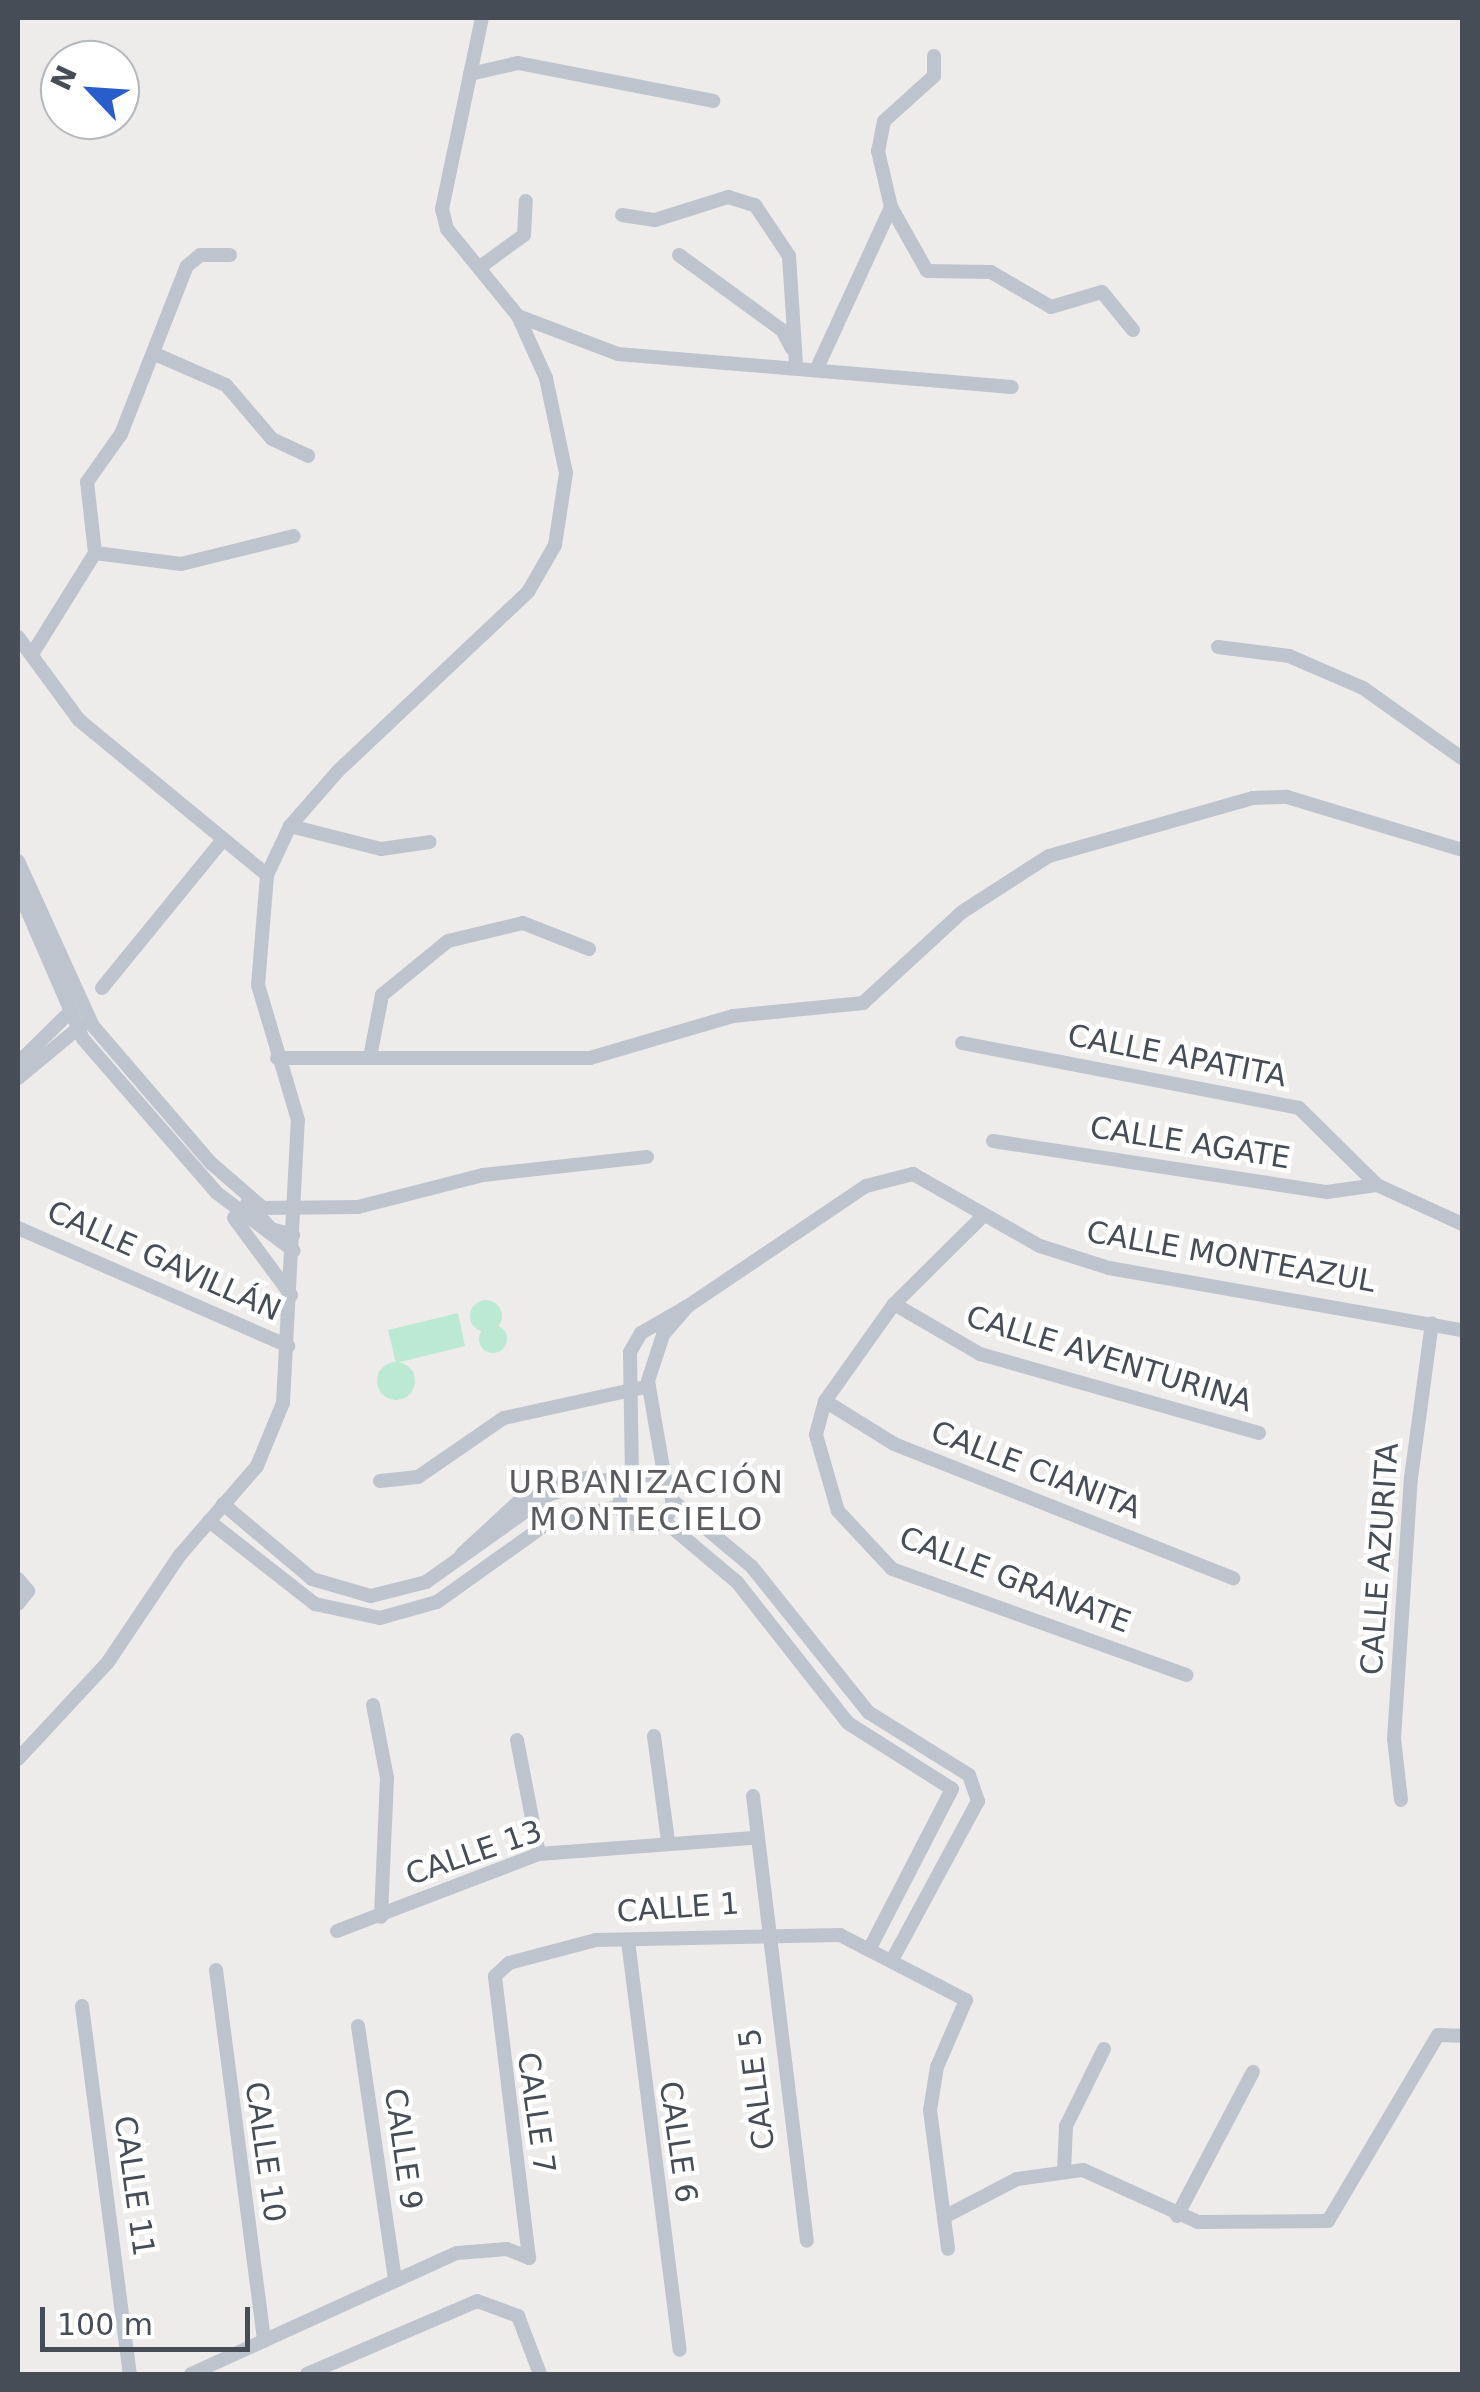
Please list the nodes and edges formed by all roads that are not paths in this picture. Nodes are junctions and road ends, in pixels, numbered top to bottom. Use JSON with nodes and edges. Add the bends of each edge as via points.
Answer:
{"nodes":[{"id":1,"x":482,"y":18,"type":"edge"},
{"id":2,"x":934,"y":56,"type":"dead end"},
{"id":3,"x":470,"y":74,"type":"junction"},
{"id":4,"x":713,"y":101,"type":"dead end"},
{"id":5,"x":526,"y":201,"type":"dead end"},
{"id":6,"x":891,"y":208,"type":"junction"},
{"id":7,"x":622,"y":215,"type":"dead end"},
{"id":8,"x":230,"y":255,"type":"dead end"},
{"id":9,"x":679,"y":255,"type":"dead end"},
{"id":10,"x":480,"y":267,"type":"junction"},
{"id":11,"x":518,"y":316,"type":"junction"},
{"id":12,"x":1133,"y":330,"type":"dead end"},
{"id":13,"x":156,"y":354,"type":"junction"},
{"id":14,"x":796,"y":364,"type":"junction"},
{"id":15,"x":818,"y":366,"type":"junction"},
{"id":16,"x":1012,"y":387,"type":"dead end"},
{"id":17,"x":308,"y":456,"type":"dead end"},
{"id":18,"x":294,"y":536,"type":"dead end"},
{"id":19,"x":95,"y":553,"type":"junction"},
{"id":20,"x":18,"y":637,"type":"edge"},
{"id":21,"x":1218,"y":647,"type":"dead end"},
{"id":22,"x":34,"y":651,"type":"junction"},
{"id":23,"x":1462,"y":758,"type":"edge"},
{"id":24,"x":290,"y":826,"type":"junction"},
{"id":25,"x":222,"y":840,"type":"junction"},
{"id":26,"x":430,"y":842,"type":"dead end"},
{"id":27,"x":1462,"y":850,"type":"edge"},
{"id":28,"x":18,"y":861,"type":"edge"},
{"id":29,"x":267,"y":875,"type":"junction"},
{"id":30,"x":18,"y":889,"type":"edge"},
{"id":31,"x":589,"y":949,"type":"dead end"},
{"id":32,"x":102,"y":988,"type":"dead end"},
{"id":33,"x":74,"y":1009,"type":"junction"},
{"id":34,"x":83,"y":1024,"type":"junction"},
{"id":35,"x":962,"y":1043,"type":"dead end"},
{"id":36,"x":370,"y":1057,"type":"junction"},
{"id":37,"x":277,"y":1058,"type":"junction"},
{"id":38,"x":18,"y":1063,"type":"edge"},
{"id":39,"x":18,"y":1078,"type":"edge"},
{"id":40,"x":993,"y":1140,"type":"dead end"},
{"id":41,"x":648,"y":1157,"type":"dead end"},
{"id":42,"x":228,"y":1180,"type":"junction"},
{"id":43,"x":1377,"y":1184,"type":"junction"},
{"id":44,"x":217,"y":1193,"type":"junction"},
{"id":45,"x":292,"y":1212,"type":"junction"},
{"id":46,"x":982,"y":1216,"type":"junction"},
{"id":47,"x":1462,"y":1224,"type":"edge"},
{"id":48,"x":18,"y":1228,"type":"edge"},
{"id":49,"x":294,"y":1243,"type":"junction"},
{"id":50,"x":291,"y":1295,"type":"junction"},
{"id":51,"x":894,"y":1304,"type":"junction"},
{"id":52,"x":688,"y":1306,"type":"junction"},
{"id":53,"x":1432,"y":1323,"type":"junction"},
{"id":54,"x":1462,"y":1330,"type":"edge"},
{"id":55,"x":288,"y":1346,"type":"junction"},
{"id":56,"x":649,"y":1386,"type":"junction"},
{"id":57,"x":626,"y":1389,"type":"junction"},
{"id":58,"x":825,"y":1401,"type":"junction"},
{"id":59,"x":1259,"y":1433,"type":"dead end"},
{"id":60,"x":380,"y":1481,"type":"dead end"},
{"id":61,"x":629,"y":1482,"type":"junction"},
{"id":62,"x":669,"y":1493,"type":"junction"},
{"id":63,"x":224,"y":1504,"type":"junction"},
{"id":64,"x":621,"y":1506,"type":"junction"},
{"id":65,"x":663,"y":1520,"type":"junction"},
{"id":66,"x":209,"y":1522,"type":"junction"},
{"id":67,"x":1234,"y":1578,"type":"dead end"},
{"id":68,"x":18,"y":1579,"type":"edge"},
{"id":69,"x":18,"y":1604,"type":"edge"},
{"id":70,"x":1186,"y":1675,"type":"dead end"},
{"id":71,"x":374,"y":1705,"type":"dead end"},
{"id":72,"x":654,"y":1736,"type":"dead end"},
{"id":73,"x":517,"y":1740,"type":"dead end"},
{"id":74,"x":18,"y":1759,"type":"edge"},
{"id":75,"x":752,"y":1796,"type":"dead end"},
{"id":76,"x":1401,"y":1800,"type":"dead end"},
{"id":77,"x":753,"y":1838,"type":"junction"},
{"id":78,"x":668,"y":1841,"type":"junction"},
{"id":79,"x":539,"y":1854,"type":"junction"},
{"id":80,"x":380,"y":1916,"type":"junction"},
{"id":81,"x":766,"y":1930,"type":"junction"},
{"id":82,"x":337,"y":1931,"type":"dead end"},
{"id":83,"x":628,"y":1941,"type":"junction"},
{"id":84,"x":871,"y":1946,"type":"junction"},
{"id":85,"x":893,"y":1958,"type":"junction"},
{"id":86,"x":216,"y":1970,"type":"dead end"},
{"id":87,"x":495,"y":1976,"type":"joint"},
{"id":88,"x":82,"y":2006,"type":"dead end"},
{"id":89,"x":358,"y":2026,"type":"dead end"},
{"id":90,"x":1462,"y":2036,"type":"edge"},
{"id":91,"x":1104,"y":2049,"type":"dead end"},
{"id":92,"x":1254,"y":2072,"type":"dead end"},
{"id":93,"x":1064,"y":2172,"type":"junction"},
{"id":94,"x":946,"y":2216,"type":"junction"},
{"id":95,"x":1177,"y":2216,"type":"junction"},
{"id":96,"x":807,"y":2241,"type":"dead end"},
{"id":97,"x":948,"y":2249,"type":"dead end"},
{"id":98,"x":394,"y":2280,"type":"junction"},
{"id":99,"x":264,"y":2341,"type":"junction"},
{"id":100,"x":680,"y":2350,"type":"dead end"},
{"id":101,"x":130,"y":2374,"type":"edge"},
{"id":102,"x":191,"y":2374,"type":"edge"},
{"id":103,"x":307,"y":2374,"type":"edge"},
{"id":104,"x":540,"y":2374,"type":"edge"}],
"edges":[{"from":1,"to":3,"type":"street"},
{"from":2,"to":6,"type":"street","via":[[934,76],[879,135],[878,170]]},
{"from":3,"to":4,"type":"street","via":[[518,63]]},
{"from":3,"to":10,"type":"street","via":[[442,209]]},
{"from":5,"to":10,"type":"street","via":[[524,235]]},
{"from":6,"to":12,"type":"street","via":[[927,271],[991,272],[1051,307],[1102,292]]},
{"from":6,"to":15,"type":"street"},
{"from":7,"to":14,"type":"street","via":[[655,220],[728,197],[755,206],[789,256]]},
{"from":8,"to":13,"type":"street","via":[[200,255],[188,266]]},
{"from":9,"to":14,"type":"street","via":[[782,330]]},
{"from":10,"to":11,"type":"street"},
{"from":11,"to":14,"type":"street","via":[[618,354]]},
{"from":11,"to":24,"type":"street","via":[[546,378],[566,472],[555,545],[528,592]]},
{"from":13,"to":17,"type":"street","via":[[226,385],[272,439]]},
{"from":13,"to":19,"type":"street","via":[[121,434],[87,482]]},
{"from":14,"to":15,"type":"street"},
{"from":15,"to":16,"type":"street"},
{"from":18,"to":19,"type":"street","via":[[181,564]]},
{"from":19,"to":22,"type":"street"},
{"from":20,"to":22,"type":"street"},
{"from":21,"to":23,"type":"street","via":[[1289,656],[1363,688]]},
{"from":22,"to":25,"type":"street","via":[[79,720],[172,789]]},
{"from":24,"to":26,"type":"street","via":[[392,850]]},
{"from":24,"to":29,"type":"street"},
{"from":25,"to":29,"type":"street"},
{"from":25,"to":32,"type":"street"},
{"from":27,"to":36,"type":"street","via":[[1287,797],[1253,798],[1049,856],[962,912],[863,1003],[733,1016],[590,1058]]},
{"from":28,"to":33,"type":"street"},
{"from":29,"to":37,"type":"street","via":[[258,985]]},
{"from":30,"to":33,"type":"street"},
{"from":31,"to":36,"type":"street","via":[[523,923],[448,942],[382,995]]},
{"from":33,"to":34,"type":"street"},
{"from":33,"to":38,"type":"street"},
{"from":34,"to":39,"type":"street"},
{"from":34,"to":42,"type":"street"},
{"from":34,"to":44,"type":"street"},
{"from":35,"to":43,"type":"street","name":"CALLE APATITA","via":[[1299,1108]]},
{"from":36,"to":37,"type":"street"},
{"from":37,"to":45,"type":"street","via":[[298,1120]]},
{"from":40,"to":43,"type":"street","name":"CALLE AGATE","via":[[1327,1192]]},
{"from":41,"to":45,"type":"street","via":[[482,1175],[358,1207]]},
{"from":42,"to":45,"type":"street","via":[[263,1208]]},
{"from":42,"to":49,"type":"street","via":[[262,1221]]},
{"from":43,"to":47,"type":"street","name":"CALLE APATITA"},
{"from":44,"to":49,"type":"street"},
{"from":44,"to":50,"type":"street"},
{"from":45,"to":49,"type":"street"},
{"from":46,"to":51,"type":"street","name":"CALLE GRANATE"},
{"from":46,"to":52,"type":"street","name":"CALLE MONTEAZUL","via":[[929,1180],[894,1174]]},
{"from":46,"to":53,"type":"street","name":"CALLE MONTEAZUL","via":[[1109,1268]]},
{"from":48,"to":55,"type":"street","name":"CALLE GAVILLÁN"},
{"from":49,"to":50,"type":"street"},
{"from":50,"to":55,"type":"street"},
{"from":51,"to":58,"type":"street","name":"CALLE GRANATE"},
{"from":51,"to":59,"type":"street","name":"CALLE AVENTURINA","via":[[980,1354]]},
{"from":52,"to":56,"type":"street","name":"CALLE MONTEAZUL","via":[[652,1357]]},
{"from":52,"to":57,"type":"street","name":"CALLE MONTEAZUL","via":[[641,1333]]},
{"from":53,"to":54,"type":"street","name":"CALLE MONTEAZUL"},
{"from":53,"to":76,"type":"street","name":"CALLE AZURITA","via":[[1410,1497],[1394,1739]]},
{"from":55,"to":63,"type":"street","via":[[283,1403],[257,1466]]},
{"from":56,"to":57,"type":"street"},
{"from":56,"to":62,"type":"street","name":"CALLE MONTEAZUL"},
{"from":57,"to":60,"type":"street","via":[[504,1418],[418,1477]]},
{"from":57,"to":61,"type":"street","name":"CALLE MONTEAZUL"},
{"from":58,"to":67,"type":"street","name":"CALLE CIANITA","via":[[894,1444]]},
{"from":58,"to":70,"type":"street","name":"CALLE GRANATE","via":[[816,1435],[838,1512],[892,1568]]},
{"from":61,"to":62,"type":"street"},
{"from":61,"to":63,"type":"street","via":[[606,1480],[550,1494],[460,1559],[395,1594],[340,1590],[312,1578]]},
{"from":61,"to":64,"type":"street","name":"CALLE MONTEAZUL"},
{"from":62,"to":65,"type":"street"},
{"from":62,"to":85,"type":"street","via":[[752,1567],[868,1712],[969,1775],[978,1801]]},
{"from":63,"to":66,"type":"street"},
{"from":64,"to":65,"type":"street","via":[[642,1526]]},
{"from":64,"to":66,"type":"street","via":[[549,1522],[436,1602],[380,1618],[314,1604]]},
{"from":65,"to":84,"type":"street","via":[[737,1582],[848,1722],[952,1789]]},
{"from":66,"to":74,"type":"street","via":[[108,1662]]},
{"from":68,"to":69,"type":"street","via":[[28,1591]]},
{"from":71,"to":80,"type":"street","via":[[387,1778]]},
{"from":72,"to":78,"type":"street"},
{"from":73,"to":79,"type":"street"},
{"from":75,"to":77,"type":"street","name":"CALLE 5"},
{"from":77,"to":78,"type":"street","name":"CALLE 13"},
{"from":77,"to":81,"type":"street","name":"CALLE 5"},
{"from":78,"to":79,"type":"street","name":"CALLE 13"},
{"from":79,"to":80,"type":"street","name":"CALLE 13"},
{"from":80,"to":82,"type":"street","name":"CALLE 13"},
{"from":81,"to":83,"type":"street","name":"CALLE 1"},
{"from":81,"to":84,"type":"street","name":"CALLE 1"},
{"from":81,"to":96,"type":"street","name":"CALLE 5"},
{"from":83,"to":87,"type":"street","name":"CALLE 1","via":[[559,1947]]},
{"from":83,"to":100,"type":"street","name":"CALLE 6"},
{"from":84,"to":85,"type":"street","name":"CALLE 1"},
{"from":85,"to":94,"type":"street","name":"CALLE 1","via":[[966,2000],[936,2066],[930,2110]]},
{"from":86,"to":99,"type":"street","name":"CALLE 10"},
{"from":87,"to":98,"type":"street","name":"CALLE 7","via":[[529,2258],[457,2253]]},
{"from":88,"to":101,"type":"street","name":"CALLE 11"},
{"from":89,"to":98,"type":"street","name":"CALLE 9"},
{"from":90,"to":95,"type":"street","via":[[1438,2036],[1328,2221]]},
{"from":91,"to":93,"type":"street","via":[[1066,2126]]},
{"from":92,"to":95,"type":"street"},
{"from":93,"to":94,"type":"street","via":[[1016,2179]]},
{"from":93,"to":95,"type":"street","via":[[1105,2178]]},
{"from":94,"to":97,"type":"street"},
{"from":98,"to":99,"type":"street"},
{"from":99,"to":102,"type":"street"},
{"from":103,"to":104,"type":"street","via":[[476,2301],[518,2316]]}]}
